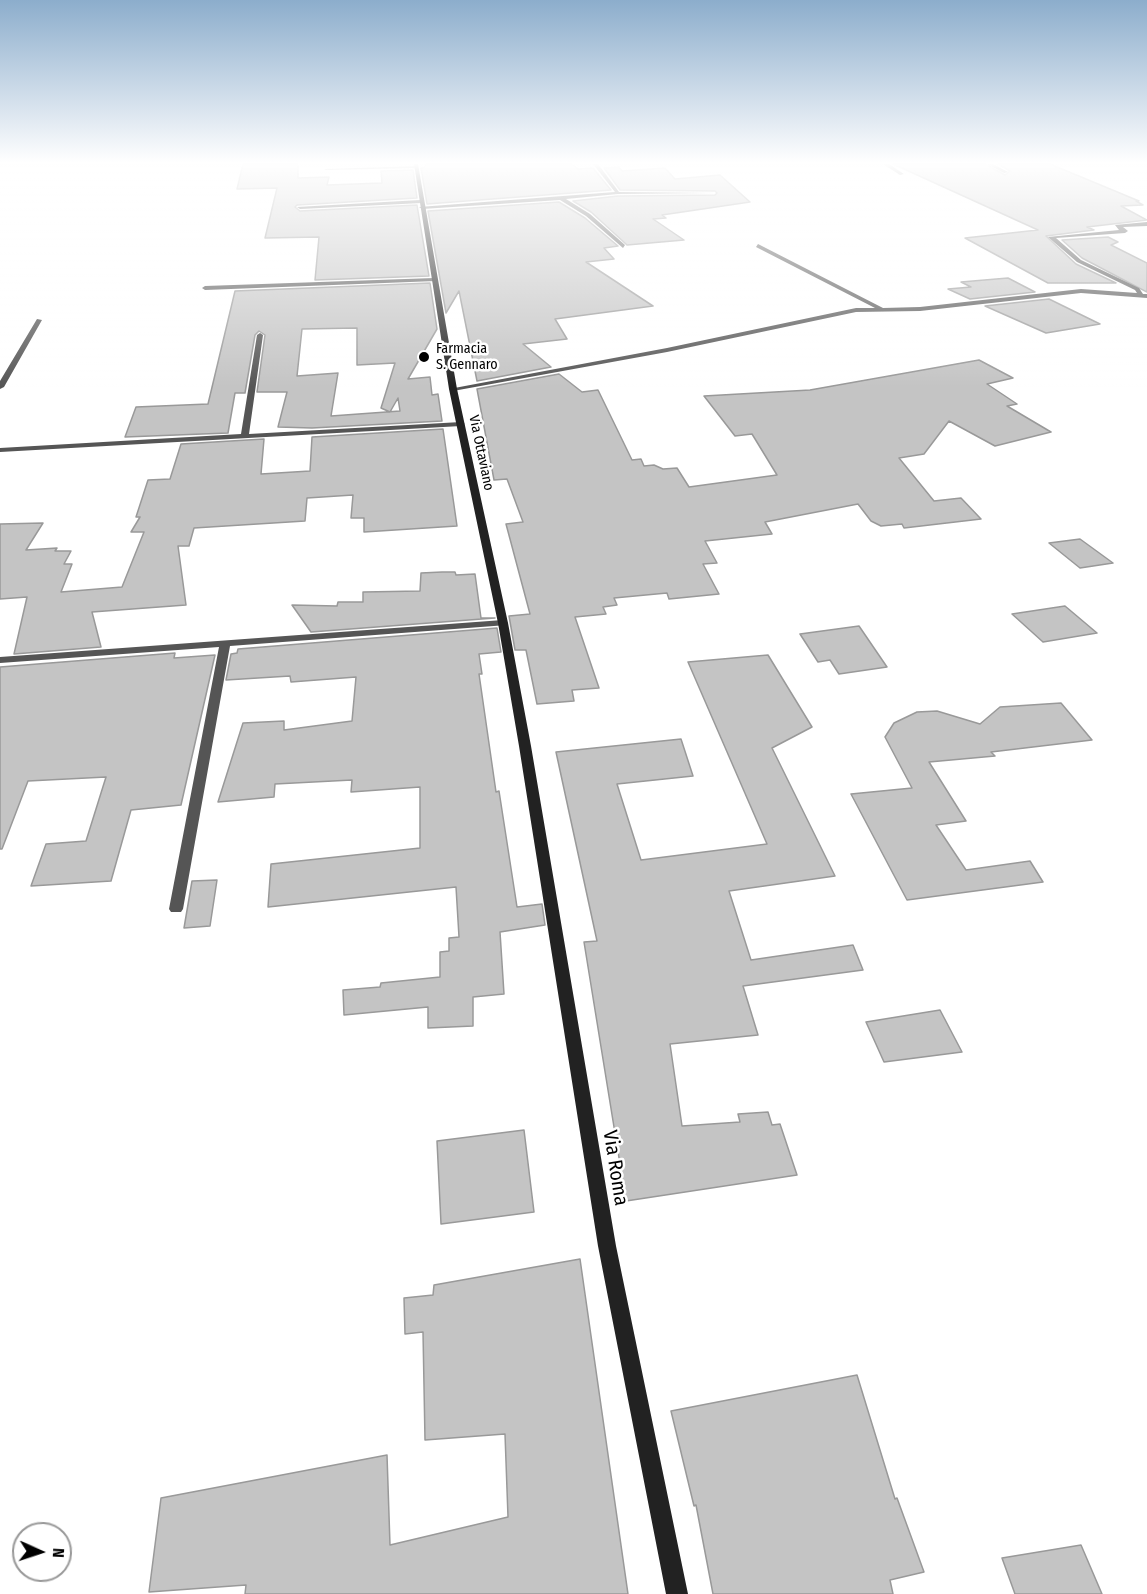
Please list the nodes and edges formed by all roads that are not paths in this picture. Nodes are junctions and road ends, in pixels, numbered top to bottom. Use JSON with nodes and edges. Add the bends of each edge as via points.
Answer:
{"nodes":[{"id":1,"x":427,"y":238,"type":"edge"},
{"id":2,"x":614,"y":238,"type":"edge"},
{"id":3,"x":1053,"y":238,"type":"edge"},
{"id":4,"x":623,"y":246,"type":"dead end"},
{"id":5,"x":758,"y":246,"type":"dead end"},
{"id":6,"x":434,"y":280,"type":"junction"},
{"id":7,"x":205,"y":288,"type":"dead end"},
{"id":8,"x":1144,"y":296,"type":"edge"},
{"id":9,"x":883,"y":310,"type":"junction"},
{"id":10,"x":39,"y":320,"type":"dead end"},
{"id":11,"x":260,"y":335,"type":"dead end"},
{"id":12,"x":0,"y":387,"type":"edge"},
{"id":13,"x":453,"y":389,"type":"junction"},
{"id":14,"x":460,"y":424,"type":"junction"},
{"id":15,"x":245,"y":436,"type":"junction"},
{"id":16,"x":0,"y":450,"type":"edge"},
{"id":17,"x":503,"y":623,"type":"junction"},
{"id":18,"x":225,"y":643,"type":"junction"},
{"id":19,"x":0,"y":660,"type":"edge"},
{"id":20,"x":525,"y":746,"type":"joint"},
{"id":21,"x":176,"y":909,"type":"dead end"},
{"id":22,"x":677,"y":1594,"type":"edge"}],
"edges":[{"from":1,"to":6,"type":"main road","name":"Via Ottaviano"},
{"from":2,"to":4,"type":"street"},
{"from":3,"to":8,"type":"street","via":[[1079,261]]},
{"from":5,"to":9,"type":"street"},
{"from":6,"to":7,"type":"street"},
{"from":6,"to":13,"type":"main road","name":"Via Ottaviano"},
{"from":8,"to":9,"type":"street","via":[[1081,291]]},
{"from":9,"to":13,"type":"street","via":[[826,315],[667,350]]},
{"from":10,"to":12,"type":"street"},
{"from":11,"to":15,"type":"street"},
{"from":13,"to":14,"type":"main road","name":"Via Ottaviano"},
{"from":14,"to":15,"type":"street"},
{"from":14,"to":17,"type":"main road","name":"Via Ottaviano"},
{"from":15,"to":16,"type":"street"},
{"from":17,"to":18,"type":"street"},
{"from":17,"to":20,"type":"main road","name":"Via Ottaviano"},
{"from":18,"to":19,"type":"street"},
{"from":18,"to":21,"type":"street"},
{"from":20,"to":22,"type":"main road","name":"Via Roma","via":[[607,1246]]}]}
